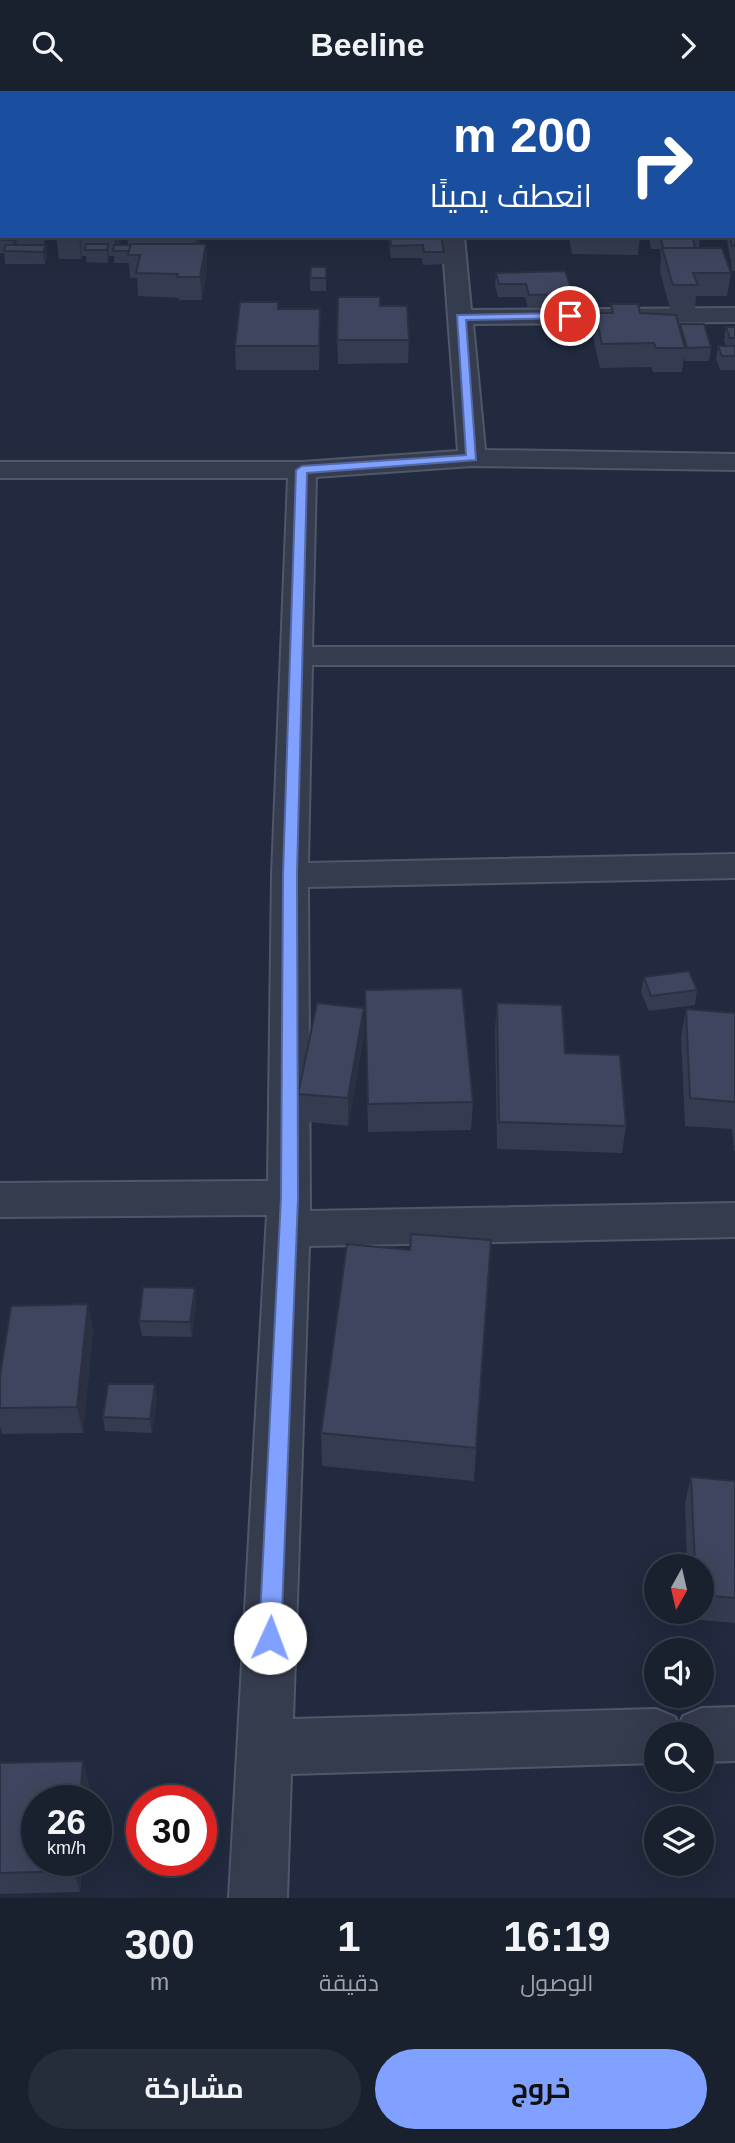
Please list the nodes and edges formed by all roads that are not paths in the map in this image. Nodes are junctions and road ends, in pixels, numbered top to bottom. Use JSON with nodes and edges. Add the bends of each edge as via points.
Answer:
{"nodes":[{"id":1,"x":453,"y":238,"type":"edge"},
{"id":2,"x":735,"y":315,"type":"edge"},
{"id":3,"x":461,"y":317,"type":"junction"},
{"id":4,"x":472,"y":458,"type":"junction"},
{"id":5,"x":735,"y":462,"type":"edge"},
{"id":6,"x":0,"y":470,"type":"edge"},
{"id":7,"x":302,"y":470,"type":"junction"},
{"id":8,"x":296,"y":656,"type":"junction"},
{"id":9,"x":735,"y":656,"type":"edge"},
{"id":10,"x":735,"y":866,"type":"edge"},
{"id":11,"x":290,"y":875,"type":"junction"},
{"id":12,"x":0,"y":1199,"type":"edge"},
{"id":13,"x":289,"y":1213,"type":"junction"},
{"id":14,"x":735,"y":1220,"type":"edge"},
{"id":15,"x":735,"y":1734,"type":"edge"},
{"id":16,"x":714,"y":1735,"type":"edge"},
{"id":17,"x":644,"y":1736,"type":"edge"},
{"id":18,"x":265,"y":1747,"type":"junction"},
{"id":19,"x":258,"y":1898,"type":"edge"}],
"edges":[{"from":1,"to":3,"type":"street"},
{"from":2,"to":3,"type":"street"},
{"from":3,"to":4,"type":"street"},
{"from":4,"to":5,"type":"street"},
{"from":4,"to":7,"type":"street"},
{"from":6,"to":7,"type":"street"},
{"from":7,"to":8,"type":"street"},
{"from":8,"to":9,"type":"street"},
{"from":8,"to":11,"type":"street"},
{"from":10,"to":11,"type":"street"},
{"from":11,"to":13,"type":"street"},
{"from":12,"to":13,"type":"street"},
{"from":13,"to":14,"type":"street"},
{"from":13,"to":18,"type":"street"},
{"from":15,"to":16,"type":"street"},
{"from":17,"to":18,"type":"street"},
{"from":18,"to":19,"type":"street"}]}
